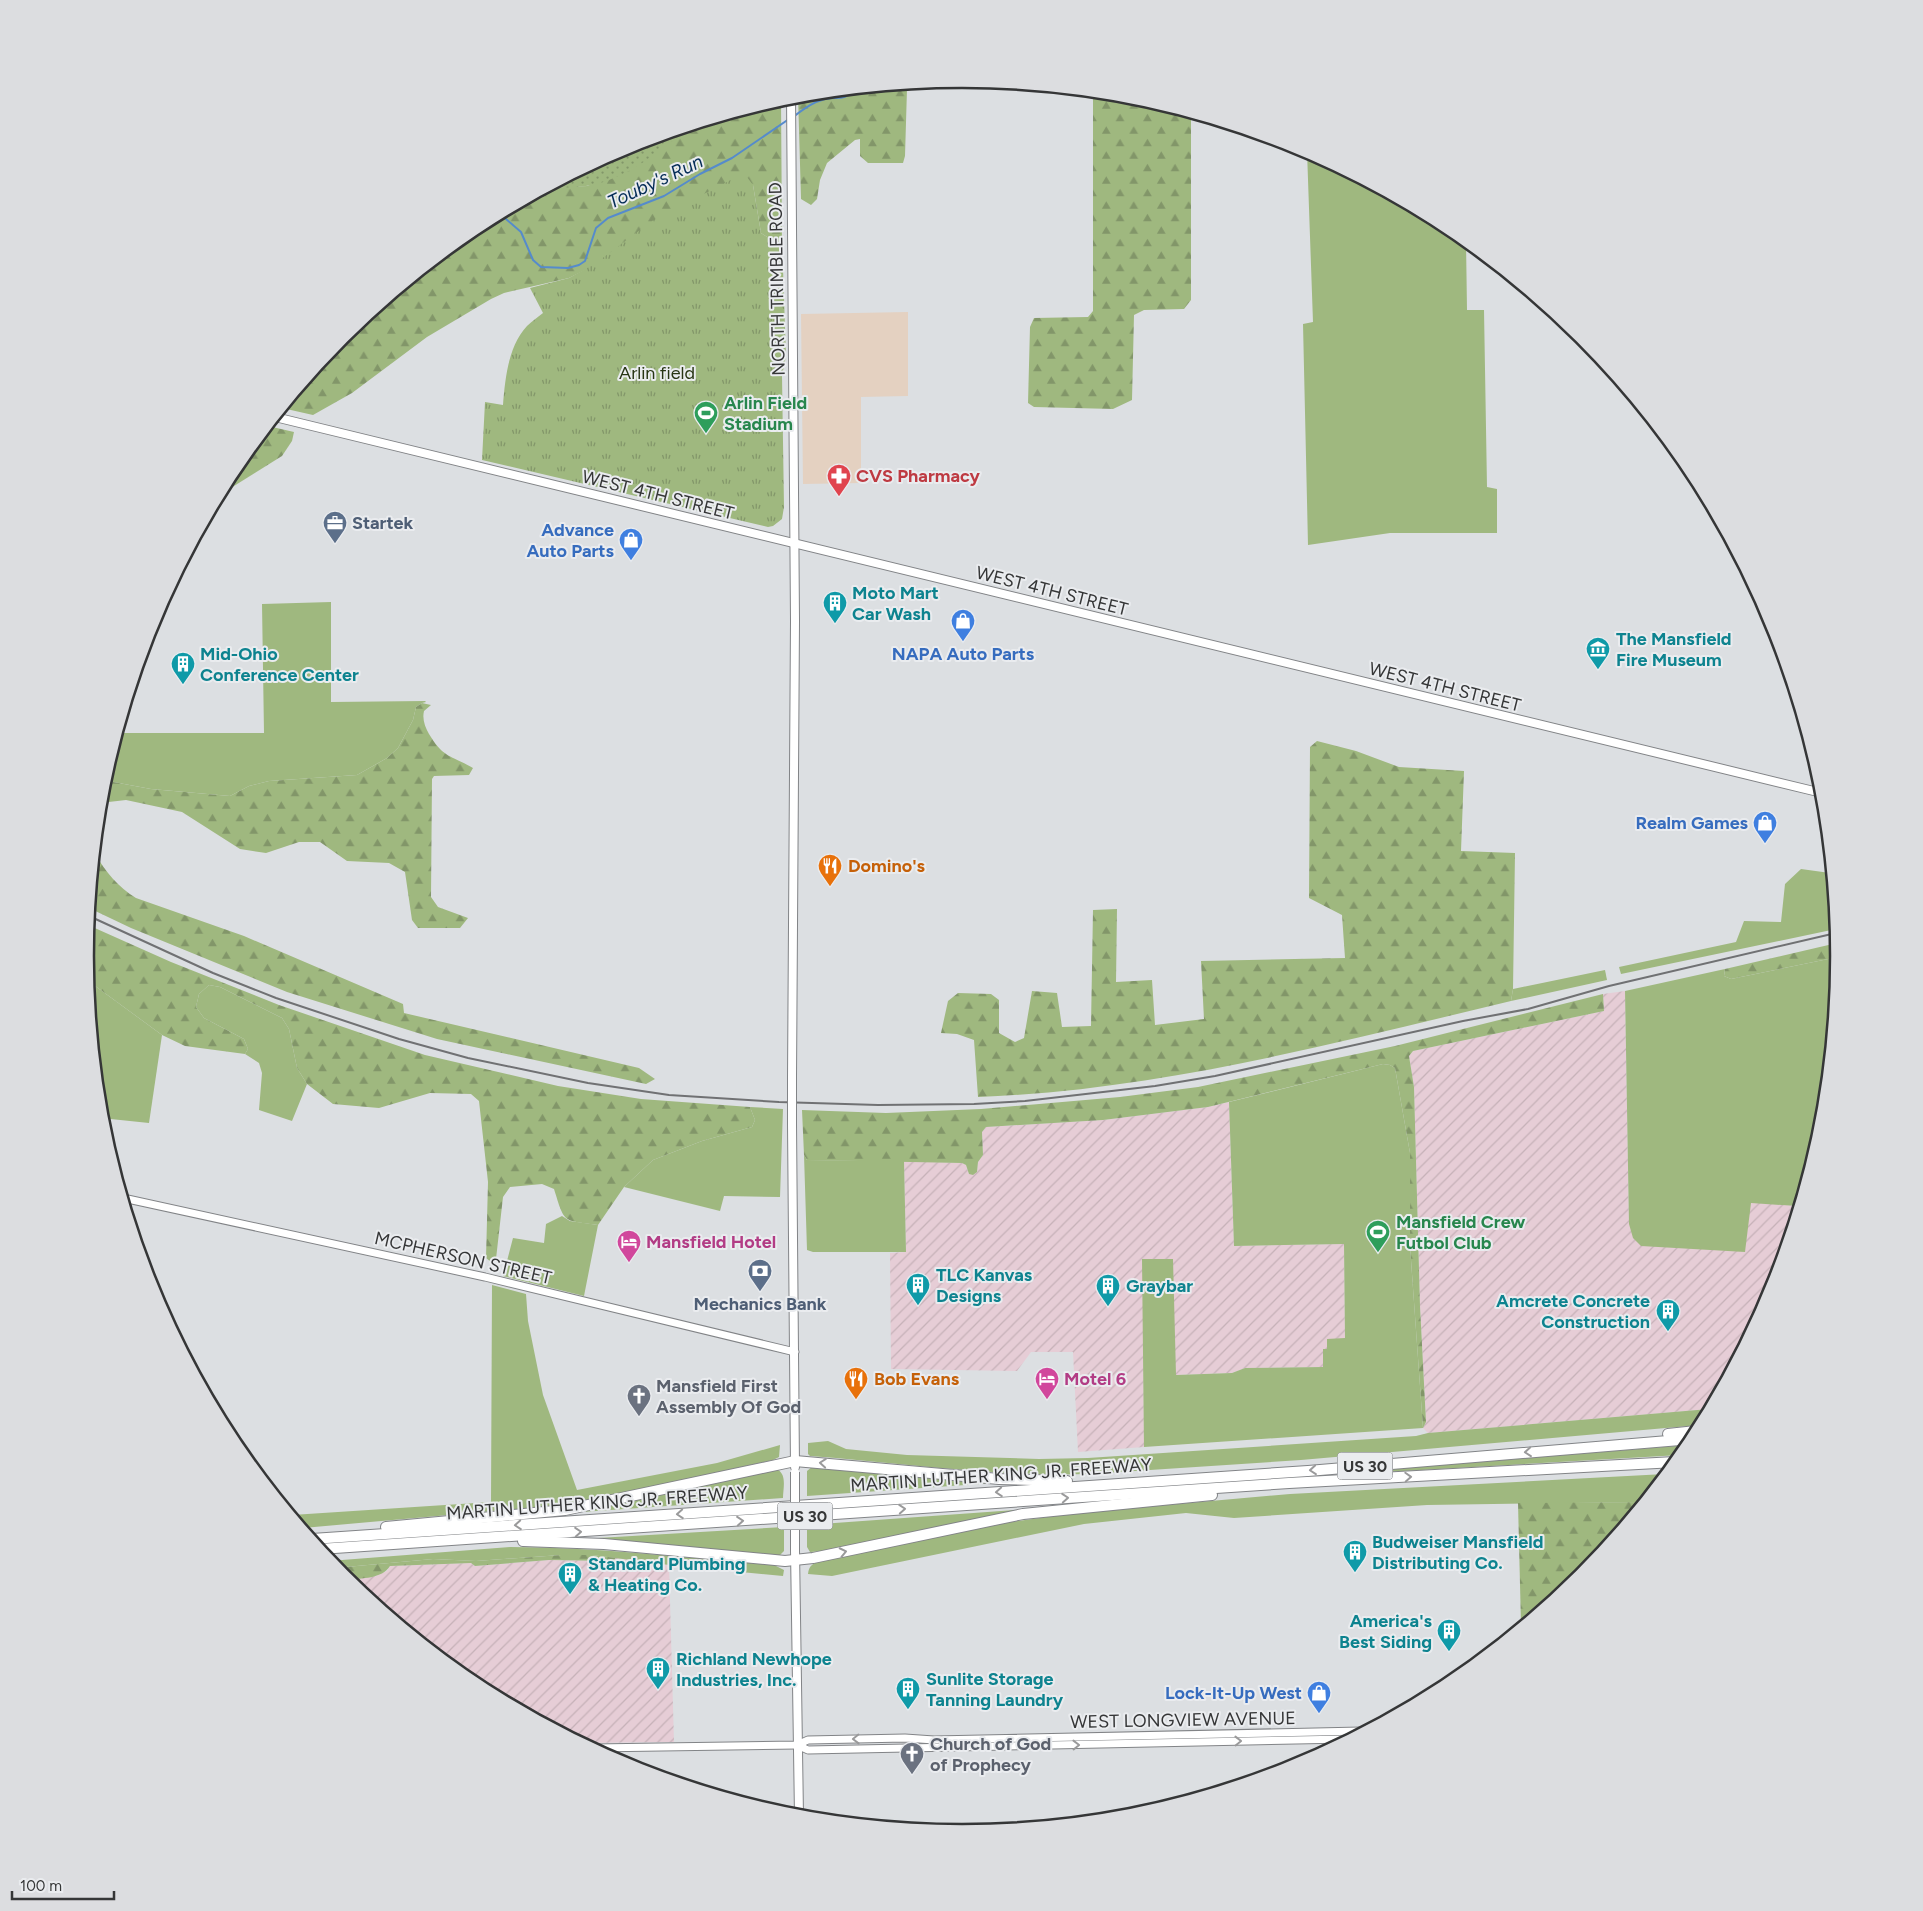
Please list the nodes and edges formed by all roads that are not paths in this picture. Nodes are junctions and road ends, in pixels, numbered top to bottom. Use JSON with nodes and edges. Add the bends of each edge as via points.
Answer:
{"nodes":[{"id":1,"x":790,"y":104,"type":"edge"},
{"id":2,"x":280,"y":418,"type":"edge"},
{"id":3,"x":795,"y":543,"type":"junction"},
{"id":4,"x":1814,"y":792,"type":"edge"},
{"id":5,"x":129,"y":1199,"type":"edge"},
{"id":6,"x":795,"y":1352,"type":"junction"},
{"id":7,"x":1687,"y":1432,"type":"edge"},
{"id":8,"x":1682,"y":1440,"type":"edge"},
{"id":9,"x":1576,"y":1447,"type":"junction"},
{"id":10,"x":1665,"y":1463,"type":"edge"},
{"id":11,"x":795,"y":1466,"type":"junction"},
{"id":12,"x":1598,"y":1467,"type":"junction"},
{"id":13,"x":1661,"y":1469,"type":"edge"},
{"id":14,"x":1153,"y":1481,"type":"junction"},
{"id":15,"x":1289,"y":1483,"type":"junction"},
{"id":16,"x":317,"y":1536,"type":"edge"},
{"id":17,"x":318,"y":1537,"type":"edge"},
{"id":18,"x":329,"y":1549,"type":"edge"},
{"id":19,"x":330,"y":1550,"type":"edge"},
{"id":20,"x":795,"y":1555,"type":"junction"},
{"id":21,"x":1350,"y":1731,"type":"edge"},
{"id":22,"x":1333,"y":1739,"type":"edge"},
{"id":23,"x":797,"y":1745,"type":"junction"},
{"id":24,"x":609,"y":1748,"type":"edge"},
{"id":25,"x":799,"y":1808,"type":"edge"}],
"edges":[{"from":1,"to":3,"type":"main road","name":"NORTH TRIMBLE ROAD"},
{"from":2,"to":3,"type":"main road","name":"WEST 4TH STREET"},
{"from":3,"to":4,"type":"main road","name":"WEST 4TH STREET"},
{"from":3,"to":6,"type":"main road","name":"NORTH TRIMBLE ROAD","bridge":true,"via":[[792,1078]]},
{"from":5,"to":6,"type":"street","name":"MCPHERSON STREET","via":[[485,1277]]},
{"from":6,"to":11,"type":"main road"},
{"from":7,"to":9,"type":"highway"},
{"from":8,"to":9,"type":"highway","name":"MARTIN LUTHER KING JR. FREEWAY","number":"US 30"},
{"from":9,"to":14,"type":"highway","name":"MARTIN LUTHER KING JR. FREEWAY","number":"US 30","one_way":true},
{"from":10,"to":12,"type":"highway","name":"MARTIN LUTHER KING JR. FREEWAY","number":"US 30"},
{"from":14,"to":11,"type":"highway","one_way":true,"via":[[1133,1477],[1020,1480]]},
{"from":11,"to":16,"type":"highway","via":[[565,1510],[346,1530]]},
{"from":11,"to":20,"type":"main road","bridge":true},
{"from":12,"to":13,"type":"highway"},
{"from":15,"to":12,"type":"highway","name":"MARTIN LUTHER KING JR. FREEWAY","number":"US 30","one_way":true},
{"from":14,"to":17,"type":"highway","name":"MARTIN LUTHER KING JR. FREEWAY","number":"US 30","one_way":true},
{"from":18,"to":15,"type":"highway","name":"MARTIN LUTHER KING JR. FREEWAY","number":"US 30","one_way":true},
{"from":20,"to":15,"type":"highway","one_way":true,"via":[[1023,1514],[1245,1492]]},
{"from":19,"to":20,"type":"highway","via":[[348,1553],[560,1542],[776,1561]]},
{"from":20,"to":23,"type":"main road"},
{"from":21,"to":23,"type":"street","name":"WEST LONGVIEW AVENUE","one_way":true,"via":[[808,1740]]},
{"from":23,"to":22,"type":"street","name":"WEST LONGVIEW AVENUE","one_way":true,"via":[[808,1750]]},
{"from":23,"to":24,"type":"street","name":"WEST LONGVIEW AVENUE"},
{"from":23,"to":25,"type":"main road"}]}
